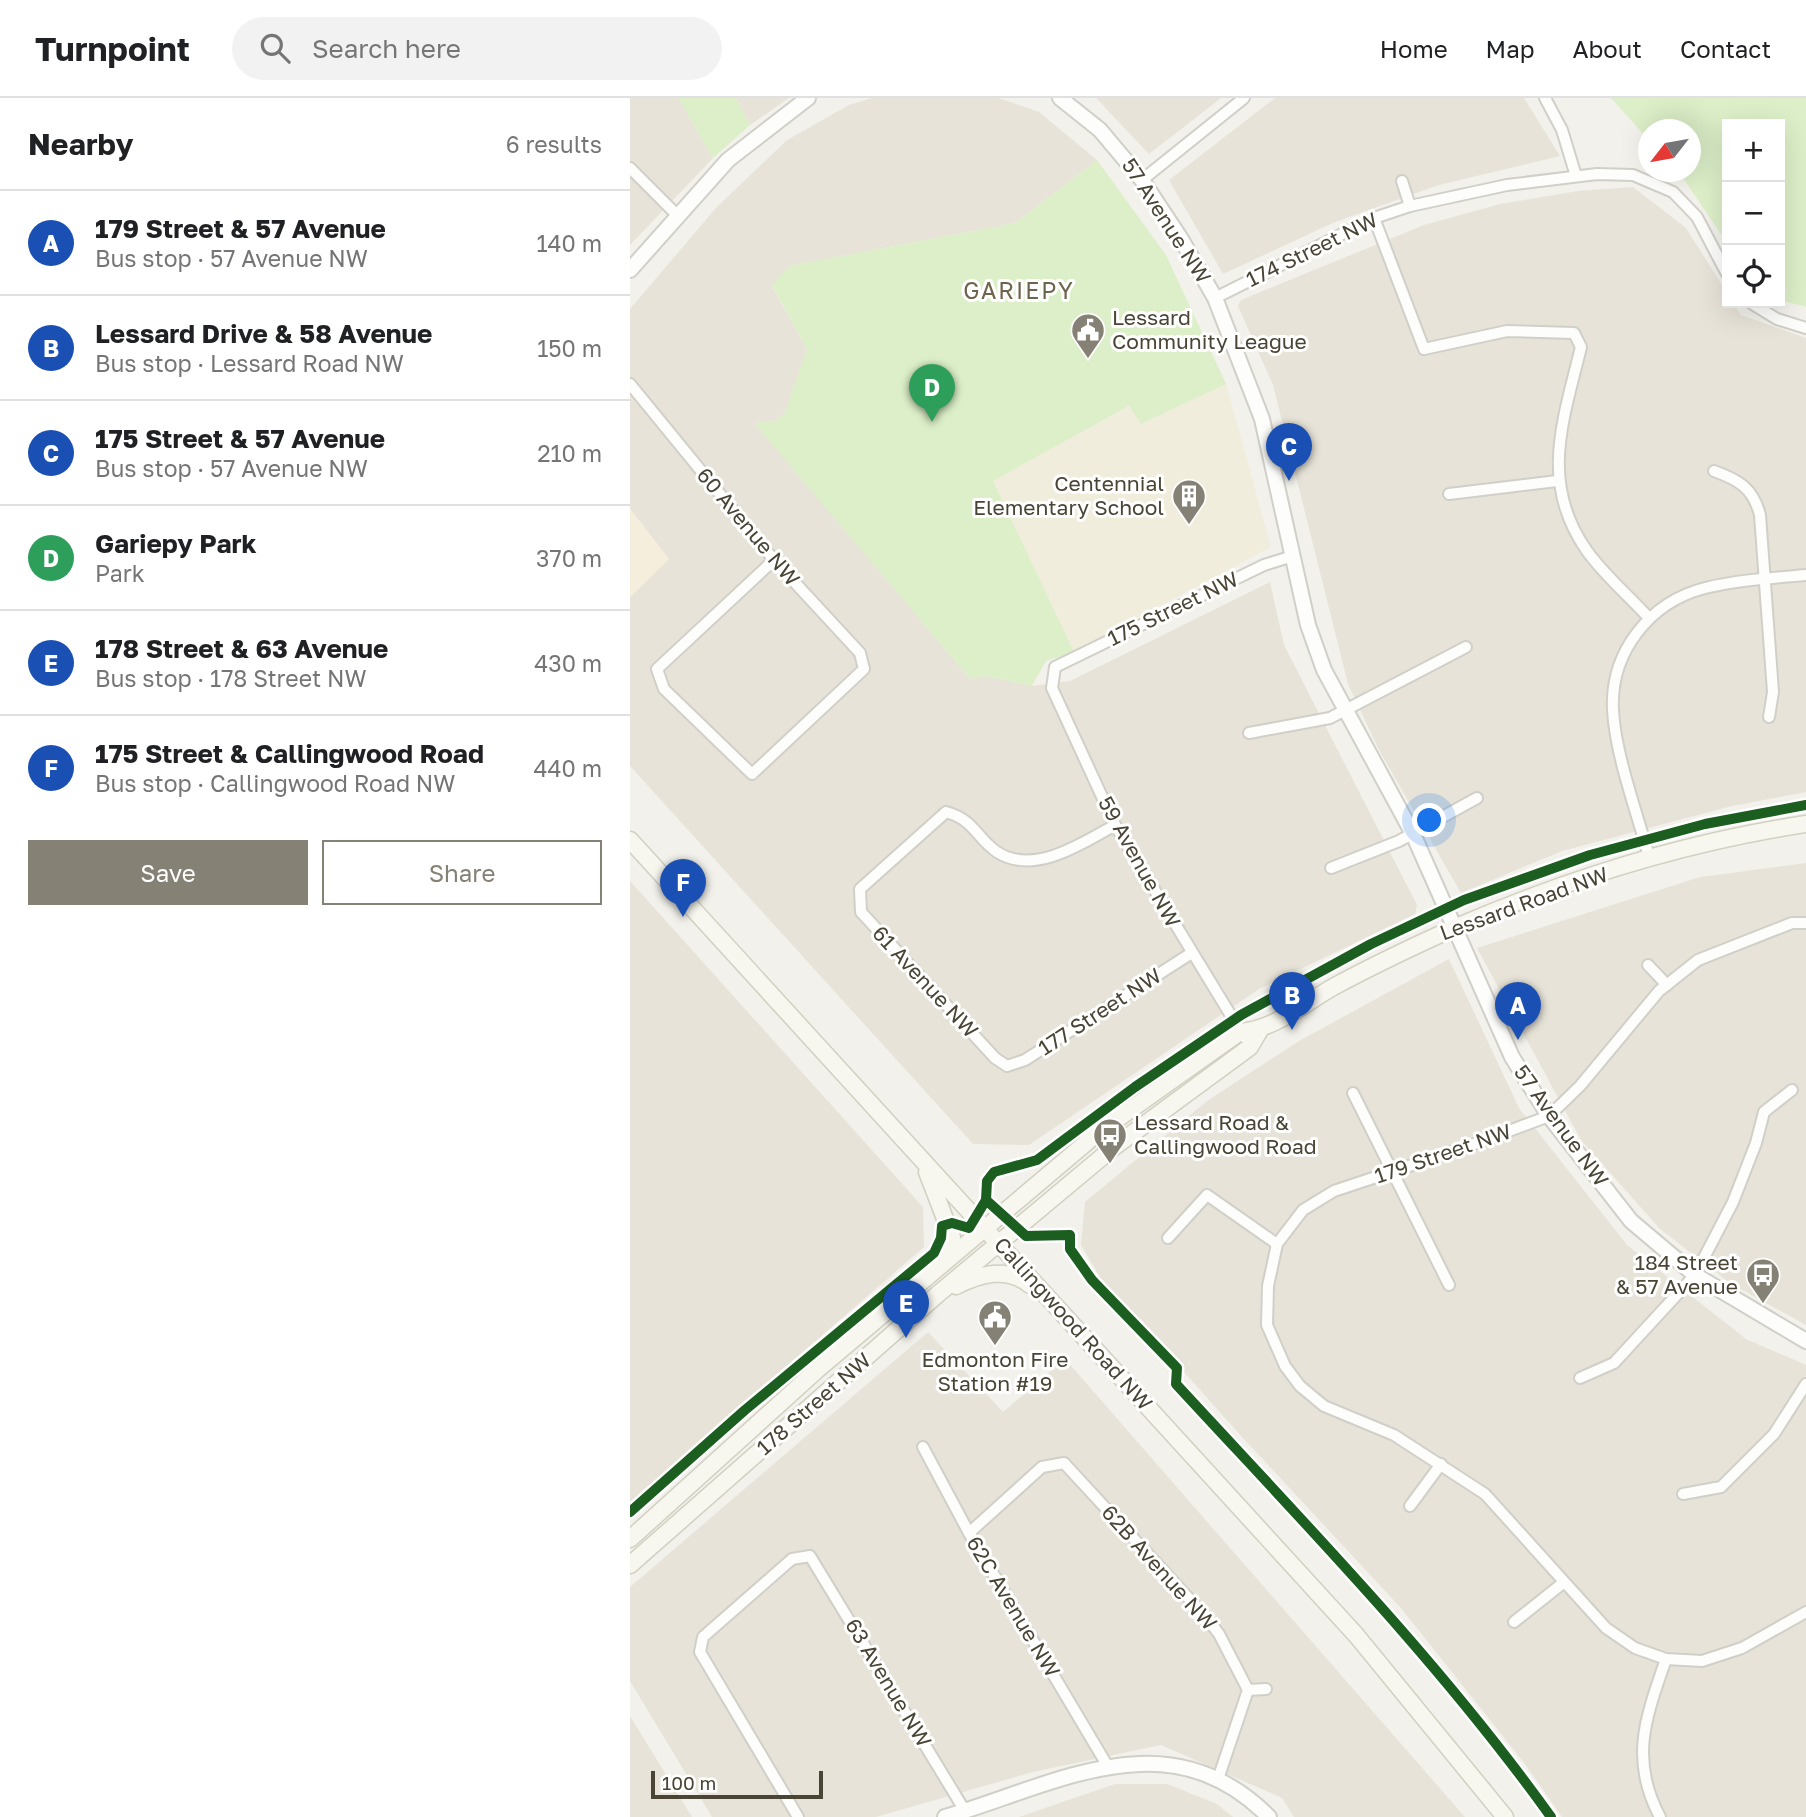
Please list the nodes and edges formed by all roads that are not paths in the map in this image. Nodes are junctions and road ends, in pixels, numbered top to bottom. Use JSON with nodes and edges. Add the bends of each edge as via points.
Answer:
{"nodes":[{"id":1,"x":808,"y":98,"type":"edge"},
{"id":2,"x":1060,"y":98,"type":"edge"},
{"id":3,"x":1244,"y":98,"type":"edge"},
{"id":4,"x":1545,"y":98,"type":"edge"},
{"id":5,"x":630,"y":168,"type":"edge"},
{"id":6,"x":1576,"y":176,"type":"junction"},
{"id":7,"x":1142,"y":180,"type":"junction"},
{"id":8,"x":1402,"y":181,"type":"dead end"},
{"id":9,"x":1410,"y":206,"type":"junction"},
{"id":10,"x":677,"y":215,"type":"junction"},
{"id":11,"x":1374,"y":218,"type":"junction"},
{"id":12,"x":1722,"y":264,"type":"edge"},
{"id":13,"x":630,"y":270,"type":"edge"},
{"id":14,"x":1215,"y":298,"type":"junction"},
{"id":15,"x":1759,"y":308,"type":"edge"},
{"id":16,"x":1806,"y":328,"type":"edge"},
{"id":17,"x":630,"y":384,"type":"edge"},
{"id":18,"x":1714,"y":471,"type":"dead end"},
{"id":19,"x":1557,"y":481,"type":"junction"},
{"id":20,"x":1449,"y":494,"type":"dead end"},
{"id":21,"x":1293,"y":556,"type":"junction"},
{"id":22,"x":774,"y":560,"type":"junction"},
{"id":23,"x":1806,"y":575,"type":"edge"},
{"id":24,"x":1766,"y":579,"type":"junction"},
{"id":25,"x":1649,"y":618,"type":"junction"},
{"id":26,"x":1466,"y":647,"type":"dead end"},
{"id":27,"x":1055,"y":667,"type":"joint"},
{"id":28,"x":1344,"y":712,"type":"junction"},
{"id":29,"x":1769,"y":717,"type":"dead end"},
{"id":30,"x":1249,"y":733,"type":"dead end"},
{"id":31,"x":1477,"y":798,"type":"dead end"},
{"id":32,"x":1806,"y":824,"type":"edge"},
{"id":33,"x":1115,"y":825,"type":"junction"},
{"id":34,"x":1413,"y":834,"type":"junction"},
{"id":35,"x":630,"y":841,"type":"edge"},
{"id":36,"x":1650,"y":860,"type":"junction"},
{"id":37,"x":1331,"y":868,"type":"dead end"},
{"id":38,"x":1806,"y":923,"type":"edge"},
{"id":39,"x":1455,"y":928,"type":"junction"},
{"id":40,"x":1190,"y":954,"type":"junction"},
{"id":41,"x":1648,"y":965,"type":"dead end"},
{"id":42,"x":1667,"y":985,"type":"junction"},
{"id":43,"x":1260,"y":1030,"type":"junction"},
{"id":44,"x":1240,"y":1032,"type":"junction"},
{"id":45,"x":1250,"y":1047,"type":"junction"},
{"id":46,"x":1007,"y":1066,"type":"joint"},
{"id":47,"x":1793,"y":1090,"type":"dead end"},
{"id":48,"x":1353,"y":1093,"type":"dead end"},
{"id":49,"x":1549,"y":1116,"type":"junction"},
{"id":50,"x":922,"y":1160,"type":"junction"},
{"id":51,"x":1391,"y":1173,"type":"junction"},
{"id":52,"x":985,"y":1228,"type":"junction"},
{"id":53,"x":1168,"y":1238,"type":"dead end"},
{"id":54,"x":999,"y":1244,"type":"junction"},
{"id":55,"x":1277,"y":1244,"type":"junction"},
{"id":56,"x":933,"y":1275,"type":"junction"},
{"id":57,"x":1695,"y":1275,"type":"junction"},
{"id":58,"x":1450,"y":1285,"type":"dead end"},
{"id":59,"x":938,"y":1294,"type":"junction"},
{"id":60,"x":1052,"y":1302,"type":"junction"},
{"id":61,"x":1806,"y":1341,"type":"edge"},
{"id":62,"x":1580,"y":1378,"type":"dead end"},
{"id":63,"x":1806,"y":1384,"type":"edge"},
{"id":64,"x":923,"y":1447,"type":"dead end"},
{"id":65,"x":1441,"y":1464,"type":"junction"},
{"id":66,"x":1683,"y":1494,"type":"dead end"},
{"id":67,"x":1410,"y":1506,"type":"dead end"},
{"id":68,"x":969,"y":1534,"type":"junction"},
{"id":69,"x":630,"y":1539,"type":"edge"},
{"id":70,"x":630,"y":1565,"type":"edge"},
{"id":71,"x":1563,"y":1583,"type":"junction"},
{"id":72,"x":1806,"y":1612,"type":"edge"},
{"id":73,"x":1514,"y":1622,"type":"dead end"},
{"id":74,"x":1666,"y":1660,"type":"junction"},
{"id":75,"x":1266,"y":1689,"type":"dead end"},
{"id":76,"x":1248,"y":1690,"type":"junction"},
{"id":77,"x":1107,"y":1765,"type":"junction"},
{"id":78,"x":1218,"y":1779,"type":"junction"},
{"id":79,"x":965,"y":1811,"type":"junction"},
{"id":80,"x":798,"y":1817,"type":"edge"},
{"id":81,"x":945,"y":1817,"type":"edge"},
{"id":82,"x":1269,"y":1817,"type":"edge"},
{"id":83,"x":1505,"y":1817,"type":"edge"},
{"id":84,"x":1660,"y":1817,"type":"edge"}],
"edges":[{"from":1,"to":10,"type":"street","via":[[736,154]]},
{"from":2,"to":7,"type":"street","name":"57 Avenue NW","via":[[1107,138]]},
{"from":3,"to":7,"type":"street"},
{"from":4,"to":6,"type":"street","via":[[1562,130]]},
{"from":5,"to":10,"type":"street"},
{"from":6,"to":9,"type":"street","name":"174 Street NW"},
{"from":6,"to":12,"type":"street","name":"174 Street NW","via":[[1633,176],[1672,192],[1698,217]]},
{"from":7,"to":14,"type":"street","name":"57 Avenue NW"},
{"from":8,"to":9,"type":"street"},
{"from":9,"to":11,"type":"street","name":"174 Street NW"},
{"from":10,"to":13,"type":"street"},
{"from":11,"to":14,"type":"street","name":"174 Street NW"},
{"from":11,"to":19,"type":"street","via":[[1424,349],[1507,331],[1574,333],[1581,347],[1559,439]]},
{"from":14,"to":21,"type":"street","name":"57 Avenue NW","via":[[1262,419]]},
{"from":15,"to":16,"type":"street"},
{"from":17,"to":22,"type":"street","name":"60 Avenue NW"},
{"from":18,"to":24,"type":"street","via":[[1739,480],[1757,503]]},
{"from":19,"to":20,"type":"street"},
{"from":19,"to":25,"type":"street","via":[[1565,514],[1588,553]]},
{"from":21,"to":27,"type":"street","name":"175 Street NW","via":[[1264,565]]},
{"from":21,"to":28,"type":"street","name":"57 Avenue NW","via":[[1315,646]]},
{"from":22,"to":22,"type":"street","name":"60 Avenue NW","via":[[657,669],[664,689],[752,774],[864,669],[860,653]]},
{"from":23,"to":24,"type":"street"},
{"from":24,"to":25,"type":"street","via":[[1695,591]]},
{"from":24,"to":29,"type":"street","via":[[1773,692]]},
{"from":25,"to":36,"type":"street","via":[[1620,663],[1613,711]]},
{"from":26,"to":28,"type":"street"},
{"from":27,"to":33,"type":"street","name":"59 Avenue NW","via":[[1052,688]]},
{"from":28,"to":30,"type":"street","via":[[1319,722]]},
{"from":28,"to":34,"type":"street","name":"57 Avenue NW"},
{"from":31,"to":34,"type":"street"},
{"from":32,"to":36,"type":"main road","name":"Lessard Road NW"},
{"from":33,"to":40,"type":"street","name":"59 Avenue NW"},
{"from":33,"to":46,"type":"street","name":"61 Avenue NW","via":[[1064,854],[1023,860],[997,852],[964,817],[947,811],[859,889],[861,912]]},
{"from":34,"to":37,"type":"street"},
{"from":34,"to":39,"type":"street","name":"57 Avenue NW"},
{"from":35,"to":50,"type":"main road","name":"Callingwood Road NW"},
{"from":36,"to":39,"type":"main road","name":"Lessard Road NW","via":[[1565,885]]},
{"from":38,"to":42,"type":"street","name":"179 Street NW","via":[[1792,923],[1698,960]]},
{"from":39,"to":43,"type":"main road","name":"Lessard Road NW","via":[[1365,971]]},
{"from":39,"to":49,"type":"street","name":"57 Avenue NW","via":[[1512,1056]]},
{"from":40,"to":44,"type":"street","name":"59 Avenue NW"},
{"from":40,"to":46,"type":"street","name":"177 Street NW","via":[[1025,1060]]},
{"from":41,"to":42,"type":"street"},
{"from":42,"to":49,"type":"street","name":"179 Street NW"},
{"from":43,"to":44,"type":"main road","name":"Lessard Road NW"},
{"from":43,"to":45,"type":"main road"},
{"from":44,"to":45,"type":"street","name":"59 Avenue NW"},
{"from":44,"to":52,"type":"main road","name":"Lessard Road NW","via":[[1137,1102]]},
{"from":45,"to":54,"type":"main road","via":[[1149,1119]]},
{"from":47,"to":57,"type":"street","via":[[1764,1112],[1733,1202]]},
{"from":48,"to":51,"type":"street"},
{"from":49,"to":51,"type":"street","name":"179 Street NW"},
{"from":49,"to":57,"type":"street","name":"57 Avenue NW","via":[[1631,1221]]},
{"from":50,"to":52,"type":"main road","name":"Callingwood Road NW"},
{"from":50,"to":56,"type":"main road","via":[[951,1237],[951,1246]]},
{"from":51,"to":55,"type":"street","name":"179 Street NW","via":[[1334,1191],[1303,1210]]},
{"from":51,"to":58,"type":"street"},
{"from":52,"to":54,"type":"main road","name":"Callingwood Road NW"},
{"from":52,"to":56,"type":"main road","name":"178 Street NW"},
{"from":53,"to":55,"type":"street","via":[[1207,1195]]},
{"from":54,"to":59,"type":"main road","name":"178 Street NW"},
{"from":54,"to":60,"type":"main road","name":"Callingwood Road NW"},
{"from":55,"to":65,"type":"street","name":"179 Street NW","via":[[1268,1286],[1267,1325],[1285,1366],[1316,1399],[1394,1435]]},
{"from":56,"to":69,"type":"main road","name":"178 Street NW","via":[[817,1370]]},
{"from":57,"to":61,"type":"street","name":"57 Avenue NW"},
{"from":57,"to":62,"type":"street","via":[[1614,1363]]},
{"from":59,"to":60,"type":"main road","via":[[999,1273],[1021,1278]]},
{"from":59,"to":70,"type":"main road","name":"178 Street NW"},
{"from":60,"to":83,"type":"main road","name":"Callingwood Road NW","via":[[1356,1635]]},
{"from":63,"to":66,"type":"street","via":[[1774,1434],[1721,1486]]},
{"from":64,"to":68,"type":"street","name":"62C Avenue NW"},
{"from":65,"to":67,"type":"street"},
{"from":65,"to":71,"type":"street","via":[[1485,1494]]},
{"from":68,"to":76,"type":"street","name":"62B Avenue NW","via":[[1042,1467],[1065,1463],[1206,1617]]},
{"from":68,"to":77,"type":"street","name":"62C Avenue NW"},
{"from":71,"to":73,"type":"street"},
{"from":71,"to":74,"type":"street","via":[[1606,1628],[1636,1648]]},
{"from":72,"to":74,"type":"street","via":[[1742,1648],[1702,1661]]},
{"from":74,"to":84,"type":"street","via":[[1643,1724],[1641,1753],[1645,1779]]},
{"from":75,"to":76,"type":"street"},
{"from":76,"to":78,"type":"street"},
{"from":77,"to":78,"type":"street","via":[[1154,1762]]},
{"from":77,"to":79,"type":"street"},
{"from":78,"to":82,"type":"street","via":[[1251,1799]]},
{"from":79,"to":80,"type":"street","name":"63 Avenue NW","via":[[810,1556],[792,1559],[703,1637],[700,1651]]},
{"from":79,"to":81,"type":"street"}]}
